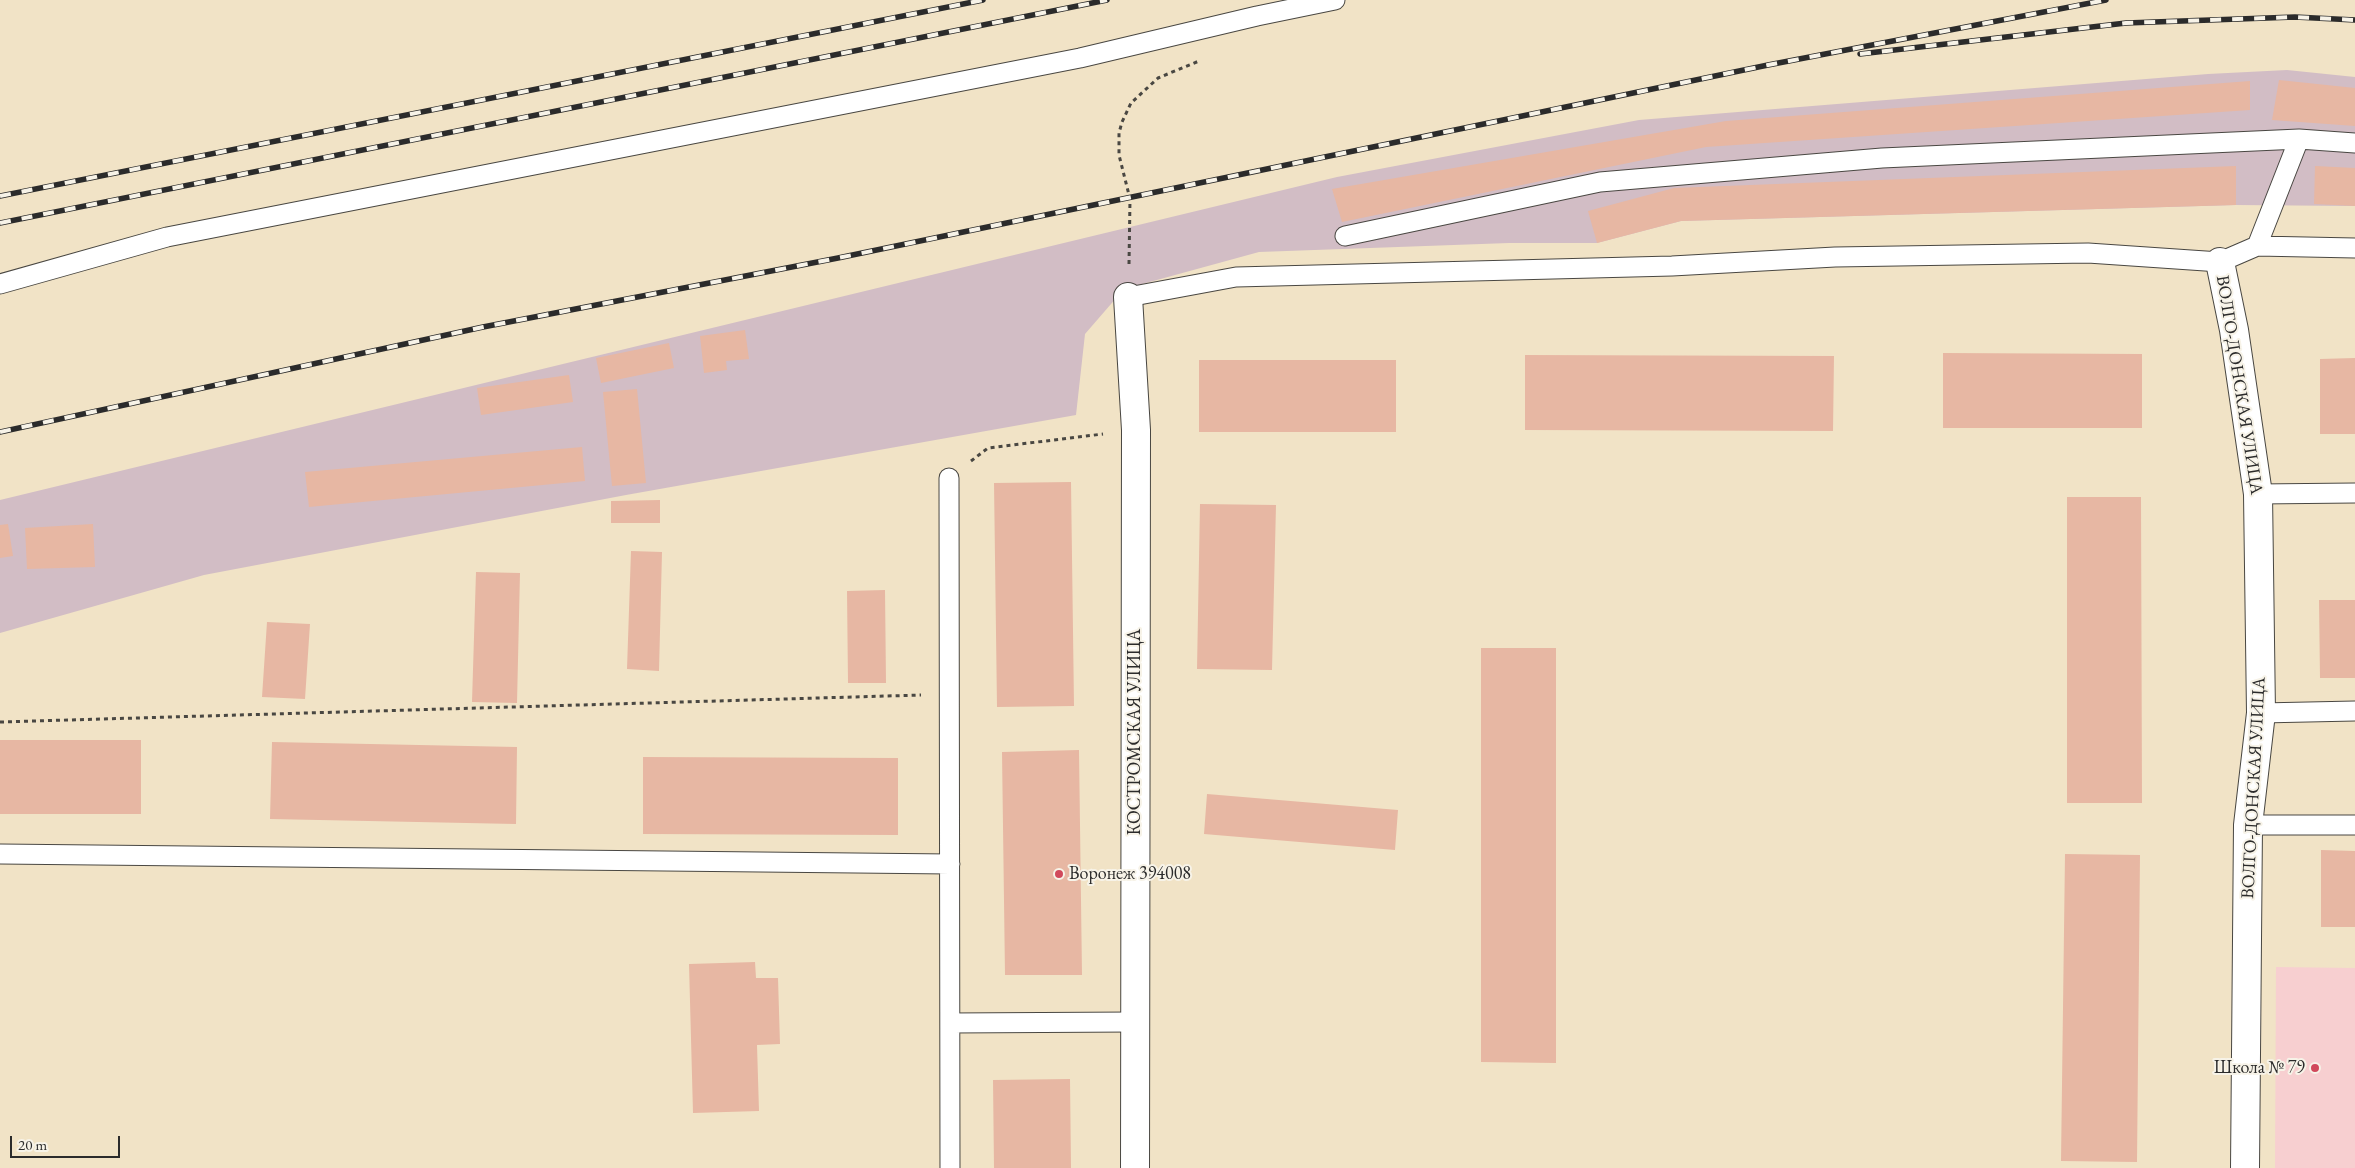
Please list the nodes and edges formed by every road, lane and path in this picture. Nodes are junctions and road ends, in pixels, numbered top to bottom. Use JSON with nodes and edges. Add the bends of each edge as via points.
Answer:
{"nodes":[{"id":1,"x":1336,"y":0,"type":"edge"},
{"id":2,"x":1204,"y":60,"type":"dead end"},
{"id":3,"x":2299,"y":139,"type":"junction"},
{"id":4,"x":2355,"y":143,"type":"edge"},
{"id":5,"x":1345,"y":236,"type":"dead end"},
{"id":6,"x":2257,"y":246,"type":"junction"},
{"id":7,"x":2355,"y":248,"type":"edge"},
{"id":8,"x":2220,"y":262,"type":"junction"},
{"id":9,"x":0,"y":284,"type":"edge"},
{"id":10,"x":1128,"y":297,"type":"junction"},
{"id":11,"x":1136,"y":430,"type":"junction"},
{"id":12,"x":949,"y":478,"type":"joint"},
{"id":13,"x":2355,"y":493,"type":"edge"},
{"id":14,"x":2258,"y":494,"type":"junction"},
{"id":15,"x":950,"y":694,"type":"junction"},
{"id":16,"x":2355,"y":712,"type":"edge"},
{"id":17,"x":2261,"y":713,"type":"junction"},
{"id":18,"x":0,"y":722,"type":"edge"},
{"id":19,"x":2248,"y":825,"type":"junction"},
{"id":20,"x":2355,"y":825,"type":"edge"},
{"id":21,"x":0,"y":854,"type":"edge"},
{"id":22,"x":950,"y":864,"type":"junction"},
{"id":23,"x":1134,"y":1022,"type":"junction"},
{"id":24,"x":950,"y":1023,"type":"junction"},
{"id":25,"x":950,"y":1168,"type":"edge"},
{"id":26,"x":1135,"y":1168,"type":"edge"},
{"id":27,"x":2245,"y":1168,"type":"edge"}],
"edges":[{"from":1,"to":9,"type":"lane","via":[[1080,58],[167,238]]},
{"from":2,"to":10,"type":"path","via":[[1158,78],[1130,103],[1122,122],[1119,155],[1130,199]]},
{"from":3,"to":4,"type":"lane"},
{"from":3,"to":5,"type":"lane","via":[[1882,158],[1600,182]]},
{"from":3,"to":6,"type":"lane"},
{"from":6,"to":7,"type":"lane"},
{"from":6,"to":8,"type":"lane"},
{"from":8,"to":10,"type":"lane","via":[[2088,253],[1835,257],[1672,266],[1236,277]]},
{"from":8,"to":14,"type":"street","name":"ВОЛГО-ДОНСКАЯ УЛИЦА","via":[[2234,330]]},
{"from":10,"to":11,"type":"street","name":"КОСТРОМСКАЯ УЛИЦА"},
{"from":11,"to":12,"type":"path","via":[[988,448]]},
{"from":11,"to":23,"type":"street","name":"КОСТРОМСКАЯ УЛИЦА"},
{"from":12,"to":15,"type":"lane"},
{"from":13,"to":14,"type":"lane"},
{"from":14,"to":17,"type":"street","name":"ВОЛГО-ДОНСКАЯ УЛИЦА"},
{"from":15,"to":18,"type":"path"},
{"from":15,"to":22,"type":"lane"},
{"from":16,"to":17,"type":"lane"},
{"from":17,"to":19,"type":"street","name":"ВОЛГО-ДОНСКАЯ УЛИЦА"},
{"from":19,"to":20,"type":"lane"},
{"from":19,"to":27,"type":"street","name":"ВОЛГО-ДОНСКАЯ УЛИЦА"},
{"from":21,"to":22,"type":"lane"},
{"from":22,"to":24,"type":"lane"},
{"from":23,"to":24,"type":"lane"},
{"from":23,"to":26,"type":"street","name":"КОСТРОМСКАЯ УЛИЦА"},
{"from":24,"to":25,"type":"lane"}]}
